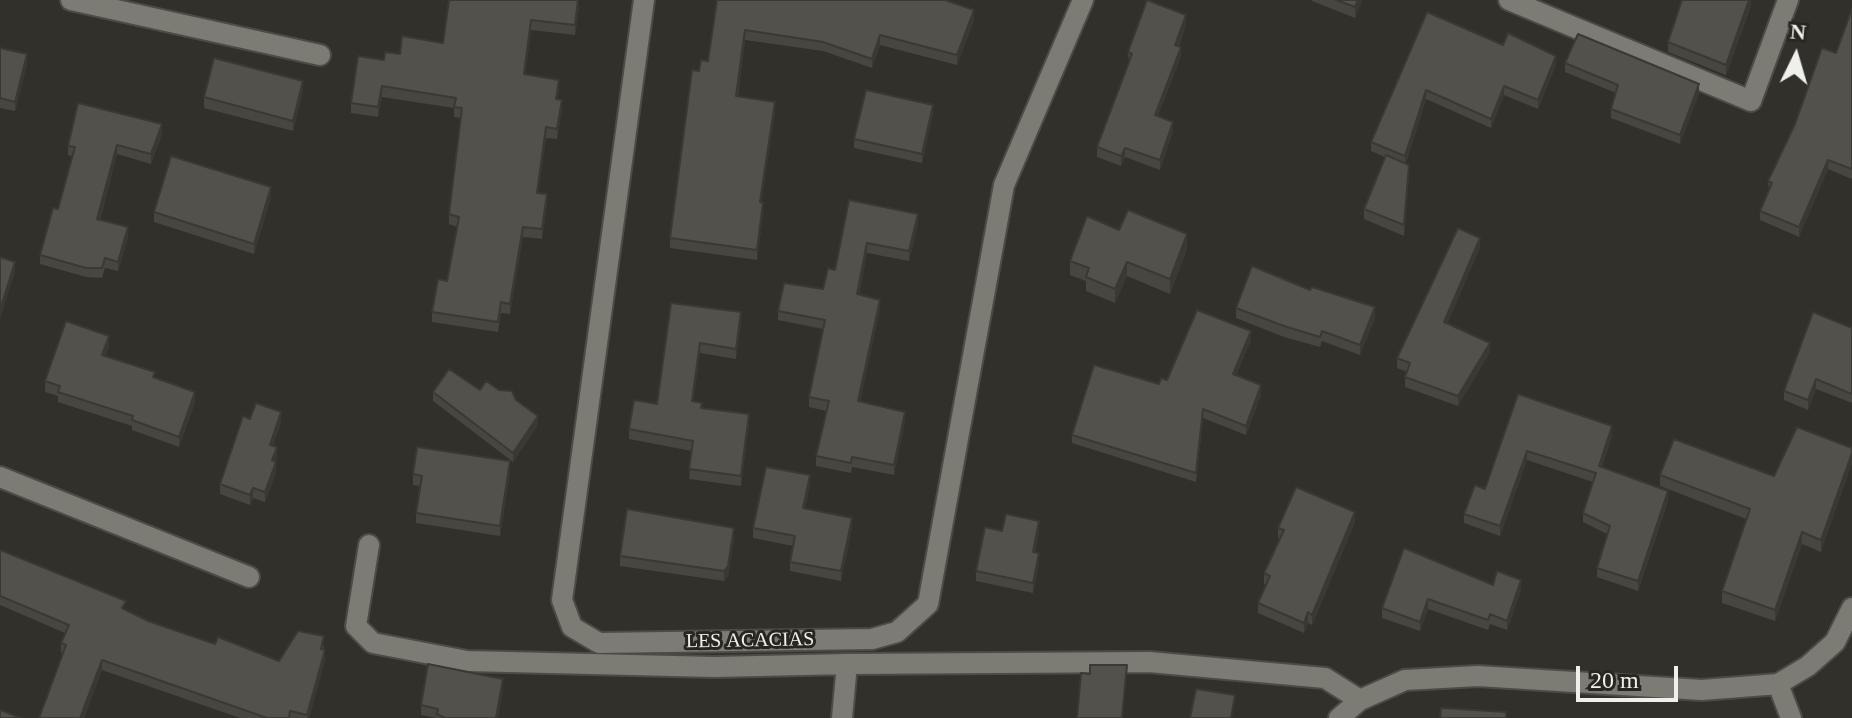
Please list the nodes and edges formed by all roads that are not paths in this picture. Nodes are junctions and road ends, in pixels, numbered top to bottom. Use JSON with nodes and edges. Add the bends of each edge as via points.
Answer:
{"nodes":[{"id":1,"x":71,"y":0,"type":"edge"},
{"id":2,"x":644,"y":0,"type":"edge"},
{"id":3,"x":1083,"y":0,"type":"edge"},
{"id":4,"x":1509,"y":0,"type":"edge"},
{"id":5,"x":1788,"y":0,"type":"edge"},
{"id":6,"x":320,"y":55,"type":"dead end"},
{"id":7,"x":0,"y":477,"type":"edge"},
{"id":8,"x":369,"y":545,"type":"dead end"},
{"id":9,"x":249,"y":577,"type":"dead end"},
{"id":10,"x":1852,"y":608,"type":"edge"},
{"id":11,"x":847,"y":664,"type":"junction"},
{"id":12,"x":1778,"y":684,"type":"junction"},
{"id":13,"x":1360,"y":700,"type":"junction"},
{"id":14,"x":842,"y":718,"type":"edge"},
{"id":15,"x":1339,"y":718,"type":"edge"},
{"id":16,"x":1791,"y":718,"type":"edge"}],
"edges":[{"from":1,"to":6,"type":"street"},
{"from":2,"to":3,"type":"street","name":"LES ACACIAS","via":[[562,600],[572,627],[599,643],[872,639],[897,632],[928,604],[1004,185]]},
{"from":4,"to":5,"type":"street","via":[[1751,101]]},
{"from":7,"to":9,"type":"street"},
{"from":8,"to":11,"type":"street","via":[[356,626],[373,643],[467,661],[714,667]]},
{"from":10,"to":12,"type":"street","via":[[1835,642]]},
{"from":11,"to":13,"type":"street","via":[[1149,662],[1325,678]]},
{"from":11,"to":14,"type":"street"},
{"from":12,"to":13,"type":"street","via":[[1702,690],[1478,676],[1405,680]]},
{"from":12,"to":16,"type":"street"},
{"from":13,"to":15,"type":"street"}]}
